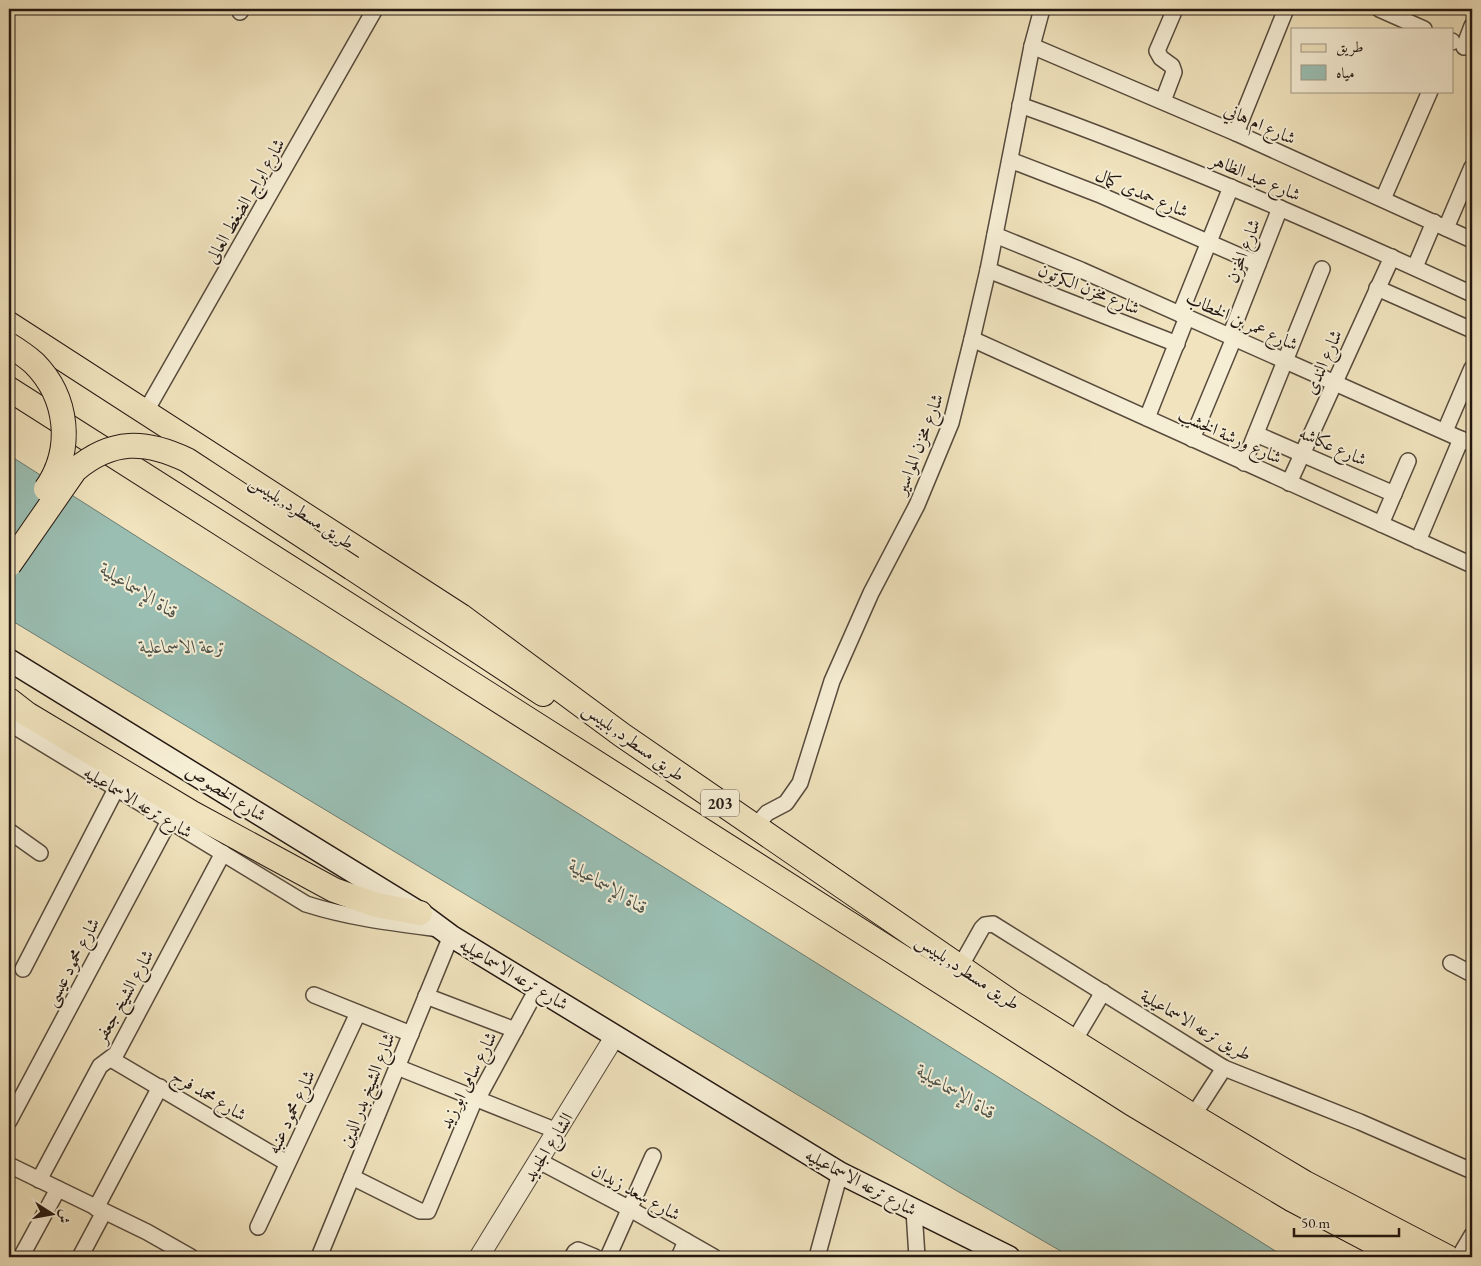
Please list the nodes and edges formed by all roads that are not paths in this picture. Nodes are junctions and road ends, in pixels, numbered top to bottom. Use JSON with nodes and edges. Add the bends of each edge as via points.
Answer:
{"nodes":[{"id":1,"x":375,"y":9,"type":"edge"},
{"id":2,"x":1042,"y":9,"type":"edge"},
{"id":3,"x":1175,"y":9,"type":"edge"},
{"id":4,"x":1286,"y":9,"type":"edge"},
{"id":5,"x":1382,"y":9,"type":"edge"},
{"id":6,"x":1407,"y":14,"type":"edge"},
{"id":7,"x":1472,"y":26,"type":"edge"},
{"id":8,"x":1423,"y":28,"type":"edge"},
{"id":9,"x":1459,"y":44,"type":"edge"},
{"id":10,"x":1032,"y":46,"type":"junction"},
{"id":11,"x":1430,"y":92,"type":"edge"},
{"id":12,"x":1163,"y":101,"type":"junction"},
{"id":13,"x":1020,"y":105,"type":"junction"},
{"id":14,"x":1236,"y":133,"type":"junction"},
{"id":15,"x":1010,"y":160,"type":"junction"},
{"id":16,"x":1472,"y":167,"type":"edge"},
{"id":17,"x":1231,"y":187,"type":"junction"},
{"id":18,"x":1383,"y":199,"type":"junction"},
{"id":19,"x":1280,"y":208,"type":"junction"},
{"id":20,"x":1440,"y":225,"type":"junction"},
{"id":21,"x":995,"y":235,"type":"junction"},
{"id":22,"x":1472,"y":240,"type":"edge"},
{"id":23,"x":1209,"y":242,"type":"junction"},
{"id":24,"x":1392,"y":257,"type":"junction"},
{"id":25,"x":1258,"y":264,"type":"junction"},
{"id":26,"x":1415,"y":267,"type":"junction"},
{"id":27,"x":1322,"y":269,"type":"dead end"},
{"id":28,"x":988,"y":270,"type":"junction"},
{"id":29,"x":1378,"y":288,"type":"junction"},
{"id":30,"x":1472,"y":294,"type":"edge"},
{"id":31,"x":1184,"y":316,"type":"junction"},
{"id":32,"x":9,"y":324,"type":"edge"},
{"id":33,"x":1472,"y":330,"type":"edge"},
{"id":34,"x":1232,"y":337,"type":"junction"},
{"id":35,"x":972,"y":339,"type":"junction"},
{"id":36,"x":1176,"y":344,"type":"junction"},
{"id":37,"x":9,"y":345,"type":"edge"},
{"id":38,"x":1285,"y":360,"type":"junction"},
{"id":39,"x":1472,"y":368,"type":"edge"},
{"id":40,"x":1334,"y":382,"type":"junction"},
{"id":41,"x":9,"y":388,"type":"edge"},
{"id":42,"x":146,"y":411,"type":"junction"},
{"id":43,"x":1147,"y":418,"type":"junction"},
{"id":44,"x":1445,"y":431,"type":"junction"},
{"id":45,"x":1256,"y":434,"type":"junction"},
{"id":46,"x":1192,"y":439,"type":"junction"},
{"id":47,"x":1467,"y":441,"type":"edge"},
{"id":48,"x":1302,"y":454,"type":"junction"},
{"id":49,"x":1408,"y":461,"type":"dead end"},
{"id":50,"x":1244,"y":463,"type":"junction"},
{"id":51,"x":1289,"y":483,"type":"junction"},
{"id":52,"x":1394,"y":494,"type":"junction"},
{"id":53,"x":1381,"y":524,"type":"junction"},
{"id":54,"x":1418,"y":540,"type":"junction"},
{"id":55,"x":9,"y":544,"type":"edge"},
{"id":56,"x":9,"y":565,"type":"edge"},
{"id":57,"x":1472,"y":565,"type":"edge"},
{"id":58,"x":9,"y":660,"type":"edge"},
{"id":59,"x":9,"y":700,"type":"edge"},
{"id":60,"x":11,"y":730,"type":"edge"},
{"id":61,"x":622,"y":735,"type":"junction"},
{"id":62,"x":116,"y":789,"type":"junction"},
{"id":63,"x":169,"y":821,"type":"junction"},
{"id":64,"x":755,"y":827,"type":"junction"},
{"id":65,"x":9,"y":831,"type":"edge"},
{"id":66,"x":40,"y":853,"type":"dead end"},
{"id":67,"x":223,"y":853,"type":"junction"},
{"id":68,"x":420,"y":913,"type":"junction"},
{"id":69,"x":446,"y":933,"type":"junction"},
{"id":70,"x":1451,"y":963,"type":"dead end"},
{"id":71,"x":960,"y":967,"type":"junction"},
{"id":72,"x":23,"y":970,"type":"dead end"},
{"id":73,"x":1472,"y":974,"type":"edge"},
{"id":74,"x":537,"y":989,"type":"junction"},
{"id":75,"x":1103,"y":992,"type":"junction"},
{"id":76,"x":314,"y":995,"type":"dead end"},
{"id":77,"x":426,"y":996,"type":"junction"},
{"id":78,"x":358,"y":1013,"type":"junction"},
{"id":79,"x":515,"y":1030,"type":"junction"},
{"id":80,"x":411,"y":1034,"type":"junction"},
{"id":81,"x":615,"y":1036,"type":"junction"},
{"id":82,"x":1074,"y":1041,"type":"junction"},
{"id":83,"x":111,"y":1058,"type":"junction"},
{"id":84,"x":397,"y":1067,"type":"junction"},
{"id":85,"x":1224,"y":1068,"type":"junction"},
{"id":86,"x":160,"y":1087,"type":"junction"},
{"id":87,"x":475,"y":1099,"type":"junction"},
{"id":88,"x":1193,"y":1116,"type":"junction"},
{"id":89,"x":9,"y":1121,"type":"edge"},
{"id":90,"x":557,"y":1132,"type":"junction"},
{"id":91,"x":653,"y":1156,"type":"dead end"},
{"id":92,"x":539,"y":1161,"type":"junction"},
{"id":93,"x":287,"y":1163,"type":"junction"},
{"id":94,"x":10,"y":1168,"type":"edge"},
{"id":95,"x":1472,"y":1171,"type":"edge"},
{"id":96,"x":840,"y":1173,"type":"junction"},
{"id":97,"x":352,"y":1177,"type":"junction"},
{"id":98,"x":39,"y":1180,"type":"junction"},
{"id":99,"x":58,"y":1189,"type":"junction"},
{"id":100,"x":630,"y":1209,"type":"junction"},
{"id":101,"x":100,"y":1210,"type":"junction"},
{"id":102,"x":914,"y":1211,"type":"junction"},
{"id":103,"x":258,"y":1227,"type":"dead end"},
{"id":104,"x":1472,"y":1235,"type":"edge"},
{"id":105,"x":686,"y":1241,"type":"junction"},
{"id":106,"x":987,"y":1251,"type":"edge"},
{"id":107,"x":21,"y":1257,"type":"edge"},
{"id":108,"x":80,"y":1257,"type":"edge"},
{"id":109,"x":191,"y":1257,"type":"edge"},
{"id":110,"x":319,"y":1257,"type":"edge"},
{"id":111,"x":479,"y":1257,"type":"edge"},
{"id":112,"x":572,"y":1257,"type":"edge"},
{"id":113,"x":595,"y":1257,"type":"edge"},
{"id":114,"x":608,"y":1257,"type":"edge"},
{"id":115,"x":679,"y":1257,"type":"edge"},
{"id":116,"x":714,"y":1257,"type":"edge"},
{"id":117,"x":817,"y":1257,"type":"edge"},
{"id":118,"x":917,"y":1257,"type":"edge"},
{"id":119,"x":1009,"y":1257,"type":"edge"},
{"id":120,"x":1401,"y":1257,"type":"edge"},
{"id":121,"x":1447,"y":1257,"type":"edge"},
{"id":122,"x":1458,"y":1257,"type":"edge"}],
"edges":[{"from":1,"to":42,"type":"street","name":"شارع ابراج الضغط العالى"},
{"from":2,"to":10,"type":"street","name":"شارع مخزن المواسير"},
{"from":3,"to":12,"type":"street","via":[[1157,48],[1159,56],[1172,66],[1174,72]]},
{"from":4,"to":14,"type":"street"},
{"from":5,"to":6,"type":"street"},
{"from":6,"to":8,"type":"street"},
{"from":7,"to":9,"type":"street"},
{"from":10,"to":12,"type":"street","name":"شارع ام هاني"},
{"from":10,"to":13,"type":"street","name":"شارع مخزن المواسير"},
{"from":11,"to":18,"type":"street"},
{"from":12,"to":14,"type":"street","name":"شارع ام هاني"},
{"from":13,"to":15,"type":"street","name":"شارع مخزن المواسير"},
{"from":13,"to":17,"type":"street","name":"شارع عبد الظاهر","via":[[1132,145]]},
{"from":14,"to":18,"type":"street","name":"شارع ام هاني"},
{"from":15,"to":21,"type":"street","name":"شارع مخزن المواسير"},
{"from":15,"to":23,"type":"street","name":"شارع حمدى كمال"},
{"from":16,"to":20,"type":"street"},
{"from":17,"to":19,"type":"street","name":"شارع عبد الظاهر"},
{"from":17,"to":23,"type":"street"},
{"from":18,"to":20,"type":"street","name":"شارع ام هاني"},
{"from":19,"to":24,"type":"street","name":"شارع عبد الظاهر"},
{"from":19,"to":25,"type":"street","name":"شارع المخزن"},
{"from":20,"to":22,"type":"street","name":"شارع ام هاني"},
{"from":20,"to":26,"type":"street"},
{"from":21,"to":28,"type":"street","name":"شارع مخزن المواسير"},
{"from":21,"to":31,"type":"street","name":"شارع عمر بن الخطاب"},
{"from":23,"to":25,"type":"street","name":"شارع حمدى كمال"},
{"from":23,"to":31,"type":"street"},
{"from":24,"to":26,"type":"street","name":"شارع عبد الظاهر"},
{"from":24,"to":29,"type":"street","name":"شارع الندى"},
{"from":25,"to":34,"type":"street","name":"شارع المخزن"},
{"from":26,"to":30,"type":"street","name":"شارع عبد الظاهر"},
{"from":27,"to":38,"type":"street"},
{"from":28,"to":35,"type":"street","name":"شارع مخزن المواسير"},
{"from":28,"to":36,"type":"street","name":"شارع مخزن الكرتون"},
{"from":29,"to":33,"type":"street"},
{"from":29,"to":40,"type":"street","name":"شارع الندى"},
{"from":31,"to":34,"type":"street","name":"شارع عمر بن الخطاب"},
{"from":31,"to":36,"type":"street"},
{"from":32,"to":42,"type":"main road","name":"طريق مسطرد, بلبيس","number":"203"},
{"from":34,"to":38,"type":"street","name":"شارع عمر بن الخطاب"},
{"from":34,"to":46,"type":"street","name":"شارع المخزن"},
{"from":35,"to":43,"type":"street","name":"شارع ورشة الخشب"},
{"from":35,"to":64,"type":"street","name":"شارع مخزن المواسير","via":[[948,431],[832,681],[800,783],[786,803],[767,813]]},
{"from":36,"to":43,"type":"street"},
{"from":37,"to":55,"type":"main road","bridge":true,"via":[[33,362],[54,390],[61,407],[64,443],[54,478]]},
{"from":38,"to":40,"type":"street","name":"شارع عمر بن الخطاب"},
{"from":38,"to":45,"type":"street"},
{"from":39,"to":44,"type":"street"},
{"from":40,"to":44,"type":"street","name":"شارع عمر بن الخطاب"},
{"from":40,"to":48,"type":"street","name":"شارع الندى"},
{"from":41,"to":120,"type":"main road","name":"طريق مسطرد, بلبيس","number":"203","via":[[1131,1104],[1293,1200]]},
{"from":42,"to":61,"type":"main road","name":"طريق مسطرد, بلبيس","number":"203","via":[[462,616]]},
{"from":43,"to":46,"type":"street","name":"شارع ورشة الخشب"},
{"from":44,"to":47,"type":"street","name":"شارع عمر بن الخطاب"},
{"from":45,"to":48,"type":"street","name":"شارع عكاشه"},
{"from":45,"to":50,"type":"street"},
{"from":46,"to":50,"type":"street","name":"شارع ورشة الخشب"},
{"from":47,"to":54,"type":"street"},
{"from":48,"to":51,"type":"street","name":"شارع الندى"},
{"from":48,"to":52,"type":"street","name":"شارع عكاشه"},
{"from":49,"to":52,"type":"street"},
{"from":50,"to":51,"type":"street","name":"شارع ورشة الخشب"},
{"from":51,"to":53,"type":"street","name":"شارع ورشة الخشب"},
{"from":52,"to":53,"type":"street"},
{"from":53,"to":54,"type":"street","name":"شارع ورشة الخشب"},
{"from":54,"to":57,"type":"street","name":"شارع ورشة الخشب"},
{"from":56,"to":61,"type":"main road","bridge":true,"via":[[75,470],[88,459],[104,450],[122,446],[157,448],[187,460],[554,701]]},
{"from":58,"to":68,"type":"main road","name":"شارع الخصوص"},
{"from":59,"to":68,"type":"main road","via":[[192,814],[334,890],[376,905]]},
{"from":60,"to":62,"type":"street","name":"شارع ترعه الاسماعيليه"},
{"from":61,"to":64,"type":"main road","name":"طريق مسطرد, بلبيس","number":"203"},
{"from":62,"to":63,"type":"street","name":"شارع ترعه الاسماعيليه"},
{"from":62,"to":72,"type":"street"},
{"from":63,"to":67,"type":"street","name":"شارع ترعه الاسماعيليه"},
{"from":63,"to":89,"type":"street","name":"شارع محمود عيسى"},
{"from":64,"to":71,"type":"main road","name":"طريق مسطرد, بلبيس","number":"203"},
{"from":65,"to":66,"type":"street"},
{"from":67,"to":69,"type":"street","name":"شارع ترعه الاسماعيليه","via":[[306,904],[363,919]]},
{"from":67,"to":83,"type":"street","name":"شارع الشيخ جعفر"},
{"from":68,"to":69,"type":"main road","name":"شارع الخصوص"},
{"from":69,"to":74,"type":"main road","name":"شارع ترعه الاسماعيليه"},
{"from":69,"to":77,"type":"street","name":"شارع الشيخ بدر الدين"},
{"from":70,"to":73,"type":"street"},
{"from":71,"to":75,"type":"street","name":"طريق ترعه الاسماعيلية","via":[[982,928],[993,924]]},
{"from":71,"to":82,"type":"main road","name":"طريق مسطرد, بلبيس","number":"203"},
{"from":74,"to":79,"type":"street","name":"شارع سامى ابو زيد"},
{"from":74,"to":81,"type":"main road","name":"شارع ترعه الاسماعيليه"},
{"from":75,"to":82,"type":"street"},
{"from":75,"to":85,"type":"street","name":"طريق ترعه الاسماعيلية"},
{"from":76,"to":78,"type":"street"},
{"from":77,"to":79,"type":"street"},
{"from":77,"to":80,"type":"street","name":"شارع الشيخ بدر الدين"},
{"from":78,"to":80,"type":"street"},
{"from":78,"to":93,"type":"street","name":"شارع محمود عنبه"},
{"from":79,"to":87,"type":"street","name":"شارع سامى ابو زيد"},
{"from":80,"to":84,"type":"street","name":"شارع الشيخ بدر الدين"},
{"from":81,"to":90,"type":"street","name":"الشارع الجديد"},
{"from":81,"to":96,"type":"main road","name":"شارع ترعه الاسماعيليه"},
{"from":82,"to":88,"type":"main road","name":"طريق مسطرد, بلبيس","number":"203"},
{"from":83,"to":86,"type":"street","name":"شارع محمد فرج"},
{"from":83,"to":98,"type":"street","name":"شارع الشيخ جعفر","via":[[100,1066]]},
{"from":84,"to":87,"type":"street"},
{"from":84,"to":97,"type":"street","name":"شارع الشيخ بدر الدين"},
{"from":85,"to":88,"type":"street"},
{"from":85,"to":95,"type":"street","name":"طريق ترعه الاسماعيلية"},
{"from":86,"to":93,"type":"street","name":"شارع محمد فرج"},
{"from":86,"to":101,"type":"street"},
{"from":87,"to":90,"type":"street"},
{"from":87,"to":97,"type":"street","name":"شارع سامى ابو زيد","via":[[425,1212]]},
{"from":88,"to":121,"type":"main road","name":"طريق مسطرد, بلبيس","number":"203","via":[[1305,1183]]},
{"from":90,"to":92,"type":"street","name":"الشارع الجديد"},
{"from":91,"to":100,"type":"street"},
{"from":92,"to":100,"type":"street","name":"شارع سعد زيدان"},
{"from":92,"to":111,"type":"street","name":"الشارع الجديد"},
{"from":93,"to":103,"type":"street","name":"شارع محمود عنبه"},
{"from":94,"to":98,"type":"street"},
{"from":96,"to":102,"type":"main road","name":"شارع ترعه الاسماعيليه"},
{"from":96,"to":117,"type":"street"},
{"from":97,"to":110,"type":"street","name":"شارع الشيخ بدر الدين"},
{"from":98,"to":99,"type":"street"},
{"from":99,"to":101,"type":"street"},
{"from":99,"to":107,"type":"street"},
{"from":100,"to":105,"type":"street","name":"شارع سعد زيدان"},
{"from":100,"to":114,"type":"street"},
{"from":101,"to":108,"type":"street"},
{"from":101,"to":109,"type":"street"},
{"from":102,"to":106,"type":"main road","name":"شارع ترعه الاسماعيليه"},
{"from":102,"to":118,"type":"street"},
{"from":104,"to":122,"type":"street"},
{"from":105,"to":115,"type":"street"},
{"from":105,"to":116,"type":"street","name":"شارع سعد زيدان"},
{"from":106,"to":119,"type":"main road","name":"شارع ترعه الاسماعيليه"},
{"from":112,"to":113,"type":"street","via":[[578,1250]]}]}
